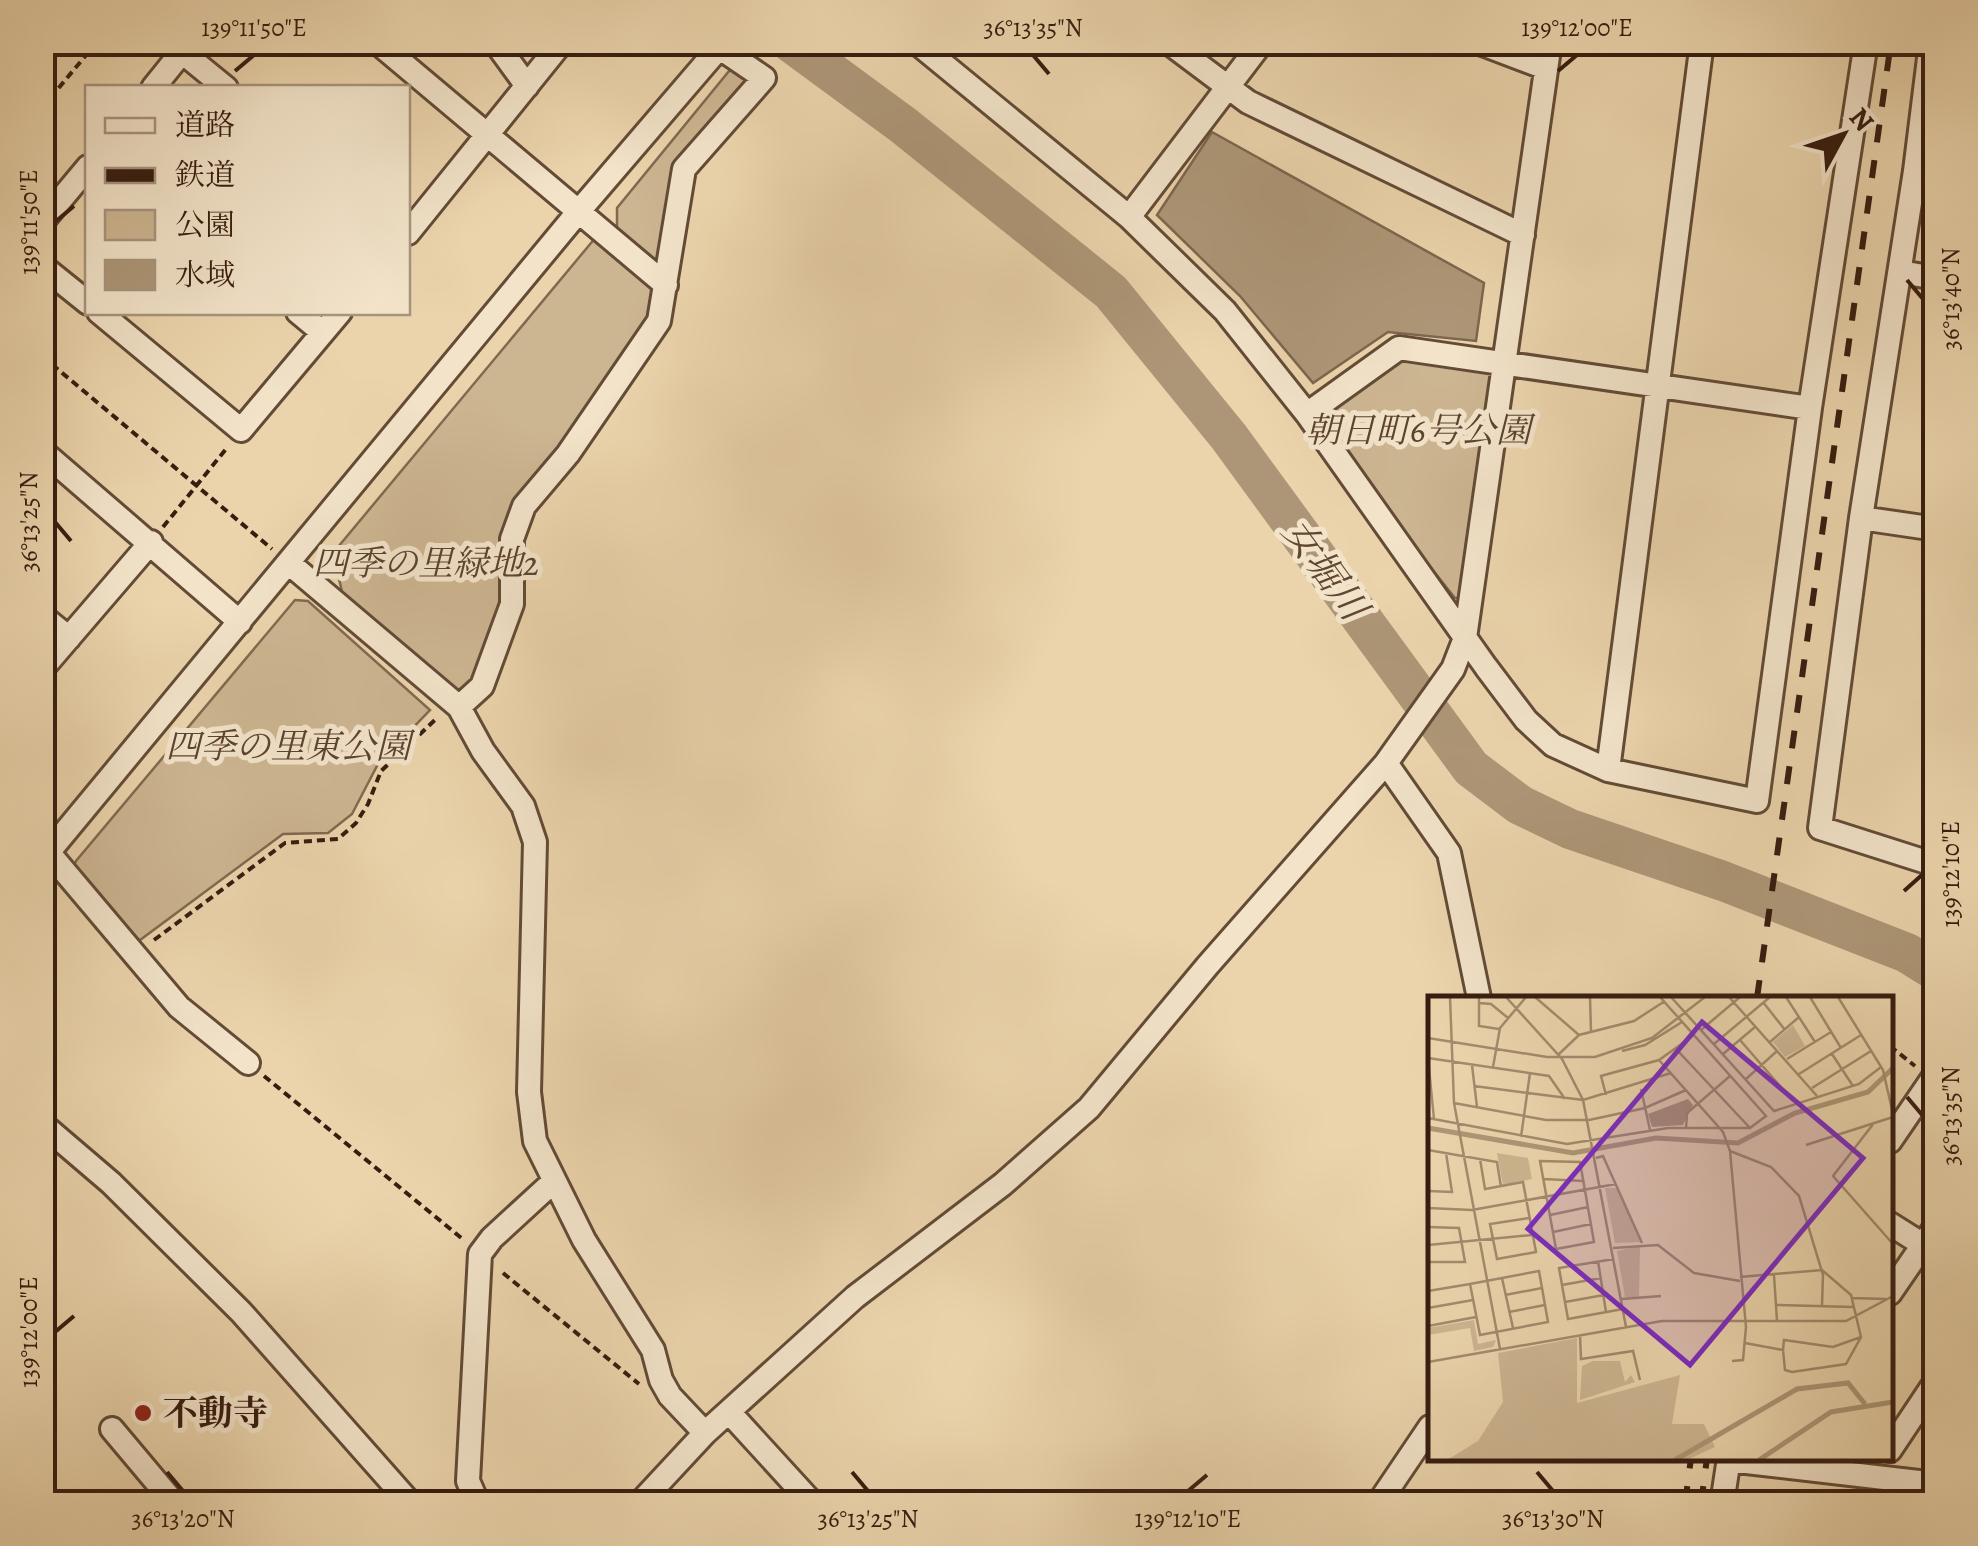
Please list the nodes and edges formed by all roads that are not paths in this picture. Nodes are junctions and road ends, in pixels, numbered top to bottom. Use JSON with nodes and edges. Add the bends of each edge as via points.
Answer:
{"nodes":[{"id":1,"x":378,"y":42,"type":"edge"},
{"id":2,"x":495,"y":42,"type":"edge"},
{"id":3,"x":562,"y":42,"type":"edge"},
{"id":4,"x":916,"y":42,"type":"edge"},
{"id":5,"x":1168,"y":42,"type":"edge"},
{"id":6,"x":1262,"y":42,"type":"edge"},
{"id":7,"x":1477,"y":42,"type":"edge"},
{"id":8,"x":1550,"y":42,"type":"edge"},
{"id":9,"x":1702,"y":42,"type":"edge"},
{"id":10,"x":1866,"y":42,"type":"edge"},
{"id":11,"x":1931,"y":42,"type":"edge"},
{"id":12,"x":722,"y":45,"type":"edge"},
{"id":13,"x":186,"y":47,"type":"edge"},
{"id":14,"x":1546,"y":68,"type":"junction"},
{"id":15,"x":155,"y":85,"type":"edge"},
{"id":16,"x":223,"y":85,"type":"edge"},
{"id":17,"x":527,"y":86,"type":"junction"},
{"id":18,"x":1227,"y":88,"type":"junction"},
{"id":19,"x":486,"y":136,"type":"junction"},
{"id":20,"x":85,"y":171,"type":"edge"},
{"id":21,"x":1925,"y":173,"type":"edge"},
{"id":22,"x":578,"y":210,"type":"junction"},
{"id":23,"x":1128,"y":216,"type":"junction"},
{"id":24,"x":42,"y":222,"type":"edge"},
{"id":25,"x":410,"y":231,"type":"edge"},
{"id":26,"x":1523,"y":235,"type":"junction"},
{"id":27,"x":42,"y":266,"type":"edge"},
{"id":28,"x":1900,"y":272,"type":"junction"},
{"id":29,"x":1936,"y":278,"type":"edge"},
{"id":30,"x":666,"y":285,"type":"junction"},
{"id":31,"x":85,"y":301,"type":"edge"},
{"id":32,"x":103,"y":315,"type":"edge"},
{"id":33,"x":302,"y":315,"type":"edge"},
{"id":34,"x":337,"y":315,"type":"edge"},
{"id":35,"x":322,"y":332,"type":"junction"},
{"id":36,"x":1505,"y":364,"type":"junction"},
{"id":37,"x":1659,"y":386,"type":"junction"},
{"id":38,"x":1810,"y":408,"type":"junction"},
{"id":39,"x":1308,"y":414,"type":"junction"},
{"id":40,"x":42,"y":451,"type":"edge"},
{"id":41,"x":1861,"y":518,"type":"junction"},
{"id":42,"x":1936,"y":530,"type":"edge"},
{"id":43,"x":151,"y":542,"type":"junction"},
{"id":44,"x":290,"y":564,"type":"junction"},
{"id":45,"x":42,"y":616,"type":"edge"},
{"id":46,"x":240,"y":622,"type":"junction"},
{"id":47,"x":69,"y":638,"type":"junction"},
{"id":48,"x":1465,"y":638,"type":"junction"},
{"id":49,"x":42,"y":668,"type":"edge"},
{"id":50,"x":458,"y":707,"type":"junction"},
{"id":51,"x":1390,"y":756,"type":"junction"},
{"id":52,"x":1608,"y":770,"type":"junction"},
{"id":53,"x":46,"y":856,"type":"edge"},
{"id":54,"x":1936,"y":864,"type":"edge"},
{"id":55,"x":1479,"y":996,"type":"edge"},
{"id":56,"x":248,"y":1064,"type":"road end"},
{"id":57,"x":1933,"y":1078,"type":"edge"},
{"id":58,"x":42,"y":1124,"type":"edge"},
{"id":59,"x":1893,"y":1137,"type":"edge"},
{"id":60,"x":553,"y":1182,"type":"junction"},
{"id":61,"x":1893,"y":1225,"type":"edge"},
{"id":62,"x":1931,"y":1241,"type":"edge"},
{"id":63,"x":1893,"y":1289,"type":"edge"},
{"id":64,"x":1936,"y":1380,"type":"edge"},
{"id":65,"x":729,"y":1412,"type":"junction"},
{"id":66,"x":112,"y":1429,"type":"dead end"},
{"id":67,"x":1428,"y":1429,"type":"edge"},
{"id":68,"x":705,"y":1433,"type":"junction"},
{"id":69,"x":1893,"y":1445,"type":"edge"},
{"id":70,"x":1729,"y":1461,"type":"edge"},
{"id":71,"x":1785,"y":1461,"type":"edge"},
{"id":72,"x":1881,"y":1468,"type":"edge"},
{"id":73,"x":1936,"y":1484,"type":"edge"},
{"id":74,"x":175,"y":1504,"type":"edge"},
{"id":75,"x":412,"y":1504,"type":"edge"},
{"id":76,"x":478,"y":1504,"type":"edge"},
{"id":77,"x":639,"y":1504,"type":"edge"},
{"id":78,"x":814,"y":1504,"type":"edge"},
{"id":79,"x":1378,"y":1504,"type":"edge"},
{"id":80,"x":1722,"y":1504,"type":"edge"}],
"edges":[{"from":1,"to":19,"type":"street"},
{"from":2,"to":17,"type":"street"},
{"from":3,"to":17,"type":"street"},
{"from":4,"to":23,"type":"street"},
{"from":5,"to":18,"type":"street"},
{"from":6,"to":18,"type":"street"},
{"from":7,"to":14,"type":"street"},
{"from":8,"to":14,"type":"street"},
{"from":9,"to":37,"type":"street"},
{"from":10,"to":38,"type":"street"},
{"from":11,"to":21,"type":"street"},
{"from":12,"to":22,"type":"street"},
{"from":12,"to":30,"type":"street","via":[[764,78],[684,168]]},
{"from":13,"to":15,"type":"street"},
{"from":13,"to":16,"type":"street"},
{"from":14,"to":26,"type":"street"},
{"from":17,"to":19,"type":"street"},
{"from":18,"to":23,"type":"street"},
{"from":18,"to":26,"type":"street"},
{"from":19,"to":22,"type":"street"},
{"from":19,"to":25,"type":"street"},
{"from":20,"to":24,"type":"street"},
{"from":21,"to":28,"type":"street"},
{"from":22,"to":30,"type":"street"},
{"from":22,"to":44,"type":"street"},
{"from":23,"to":39,"type":"street","via":[[1226,311]]},
{"from":26,"to":36,"type":"street"},
{"from":27,"to":31,"type":"street"},
{"from":28,"to":29,"type":"street"},
{"from":28,"to":41,"type":"street"},
{"from":30,"to":50,"type":"street","via":[[659,321],[524,506],[512,538],[512,604],[482,686]]},
{"from":32,"to":35,"type":"street","via":[[241,430]]},
{"from":33,"to":35,"type":"street"},
{"from":34,"to":35,"type":"street"},
{"from":36,"to":37,"type":"street"},
{"from":36,"to":39,"type":"street","via":[[1399,348]]},
{"from":36,"to":48,"type":"street"},
{"from":37,"to":38,"type":"street"},
{"from":37,"to":52,"type":"street"},
{"from":38,"to":52,"type":"street","via":[[1757,801]]},
{"from":39,"to":48,"type":"street"},
{"from":40,"to":43,"type":"street"},
{"from":41,"to":42,"type":"street"},
{"from":41,"to":54,"type":"street","via":[[1820,828]]},
{"from":43,"to":46,"type":"street"},
{"from":43,"to":47,"type":"street"},
{"from":44,"to":46,"type":"street"},
{"from":44,"to":50,"type":"street"},
{"from":45,"to":47,"type":"street"},
{"from":46,"to":53,"type":"street"},
{"from":47,"to":49,"type":"street"},
{"from":48,"to":51,"type":"street","via":[[1453,669]]},
{"from":48,"to":52,"type":"street","via":[[1553,746]]},
{"from":50,"to":60,"type":"street","via":[[523,806],[535,842],[529,1092],[536,1141]]},
{"from":51,"to":55,"type":"street","via":[[1449,853]]},
{"from":51,"to":65,"type":"street","via":[[1088,1108],[1003,1184],[855,1297]]},
{"from":53,"to":56,"type":"street","via":[[180,1007]]},
{"from":57,"to":59,"type":"street"},
{"from":58,"to":75,"type":"street","via":[[241,1312]]},
{"from":60,"to":68,"type":"street","via":[[653,1350],[660,1380]]},
{"from":60,"to":76,"type":"street","via":[[480,1254],[468,1481]]},
{"from":61,"to":62,"type":"street"},
{"from":62,"to":63,"type":"street"},
{"from":64,"to":69,"type":"street"},
{"from":65,"to":68,"type":"street"},
{"from":65,"to":78,"type":"street"},
{"from":66,"to":74,"type":"street"},
{"from":67,"to":79,"type":"street"},
{"from":68,"to":77,"type":"street"},
{"from":70,"to":80,"type":"street"},
{"from":71,"to":72,"type":"street"},
{"from":72,"to":73,"type":"street"}]}
